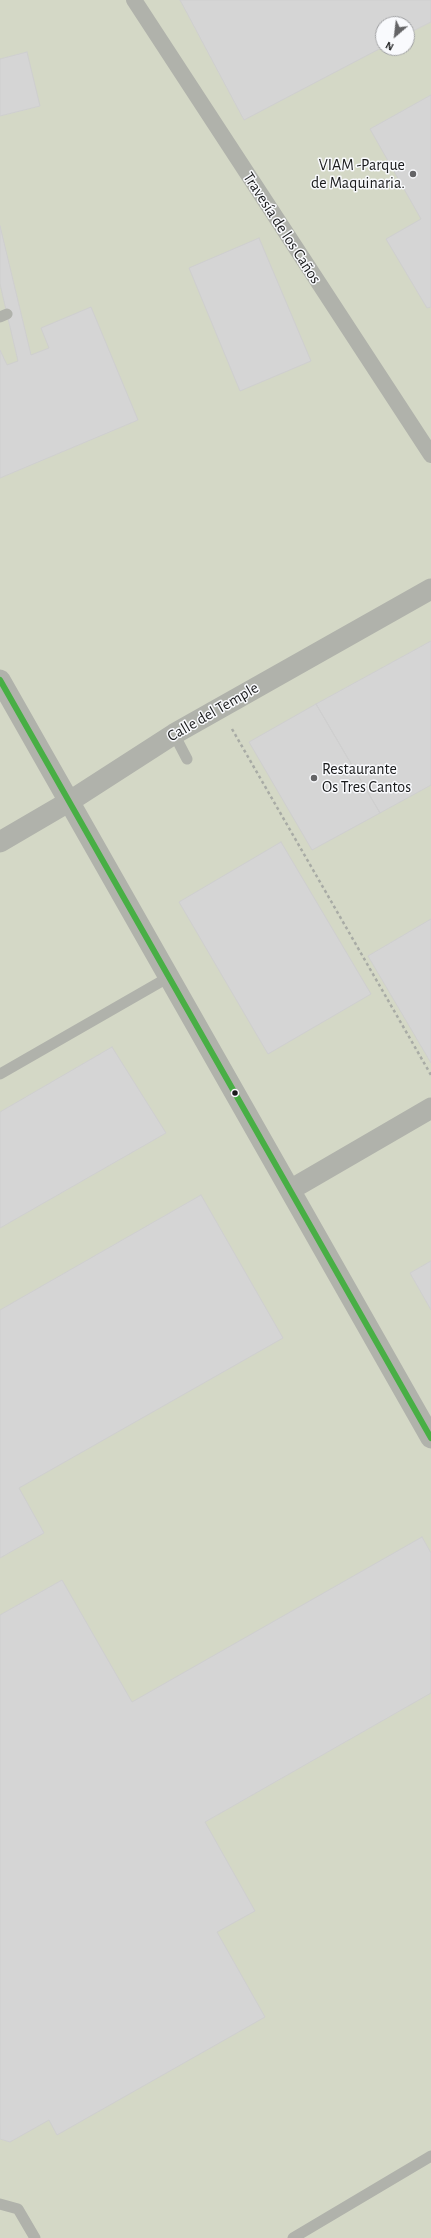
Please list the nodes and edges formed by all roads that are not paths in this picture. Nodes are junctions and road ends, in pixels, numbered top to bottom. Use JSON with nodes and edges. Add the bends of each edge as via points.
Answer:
{"nodes":[{"id":1,"x":134,"y":0,"type":"edge"},
{"id":2,"x":431,"y":455,"type":"edge"},
{"id":3,"x":431,"y":589,"type":"edge"},
{"id":4,"x":0,"y":680,"type":"edge"},
{"id":5,"x":174,"y":734,"type":"junction"},
{"id":6,"x":187,"y":759,"type":"dead end"},
{"id":7,"x":70,"y":801,"type":"junction"},
{"id":8,"x":0,"y":842,"type":"edge"},
{"id":9,"x":169,"y":977,"type":"junction"},
{"id":10,"x":0,"y":1074,"type":"edge"},
{"id":11,"x":431,"y":1108,"type":"edge"},
{"id":12,"x":290,"y":1190,"type":"junction"},
{"id":13,"x":431,"y":1438,"type":"edge"},
{"id":14,"x":431,"y":2156,"type":"edge"},
{"id":15,"x":0,"y":2204,"type":"edge"},
{"id":16,"x":35,"y":2238,"type":"edge"},
{"id":17,"x":293,"y":2238,"type":"edge"}],
"edges":[{"from":1,"to":2,"type":"street","name":"Travesía de los Caños"},
{"from":3,"to":5,"type":"street","name":"Calle del Temple"},
{"from":4,"to":7,"type":"street"},
{"from":5,"to":6,"type":"lane"},
{"from":5,"to":7,"type":"street","name":"Calle del Temple"},
{"from":7,"to":8,"type":"street","name":"Calle del Temple"},
{"from":7,"to":9,"type":"street"},
{"from":9,"to":10,"type":"lane"},
{"from":9,"to":12,"type":"street"},
{"from":11,"to":12,"type":"street"},
{"from":12,"to":13,"type":"street"},
{"from":14,"to":17,"type":"lane"},
{"from":15,"to":16,"type":"lane","via":[[18,2209]]}]}
